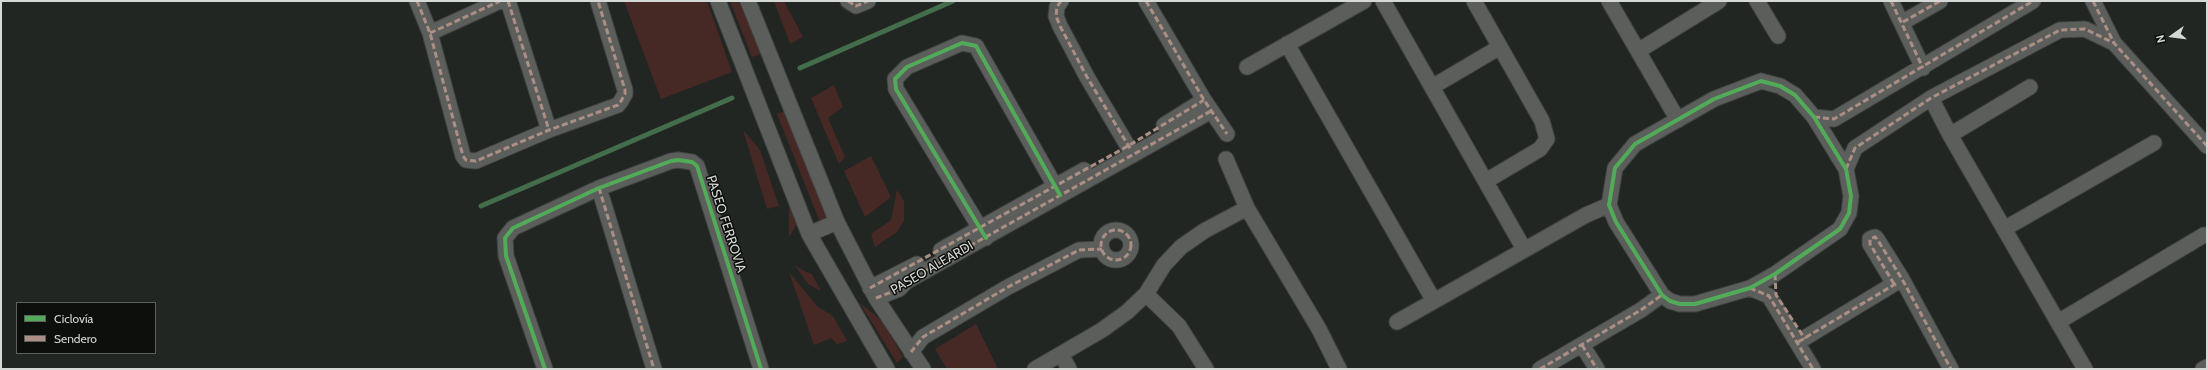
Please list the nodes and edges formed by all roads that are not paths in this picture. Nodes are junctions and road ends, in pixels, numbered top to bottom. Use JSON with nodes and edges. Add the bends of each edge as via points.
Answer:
{"nodes":[{"id":1,"x":417,"y":1,"type":"edge"},
{"id":2,"x":500,"y":1,"type":"edge"},
{"id":3,"x":508,"y":1,"type":"edge"},
{"id":4,"x":598,"y":1,"type":"edge"},
{"id":5,"x":718,"y":1,"type":"edge"},
{"id":6,"x":748,"y":1,"type":"edge"},
{"id":7,"x":848,"y":1,"type":"edge"},
{"id":8,"x":868,"y":1,"type":"edge"},
{"id":9,"x":1061,"y":1,"type":"edge"},
{"id":10,"x":1146,"y":1,"type":"edge"},
{"id":11,"x":1364,"y":1,"type":"edge"},
{"id":12,"x":1383,"y":1,"type":"edge"},
{"id":13,"x":1474,"y":1,"type":"edge"},
{"id":14,"x":1609,"y":1,"type":"edge"},
{"id":15,"x":1719,"y":1,"type":"edge"},
{"id":16,"x":1757,"y":1,"type":"edge"},
{"id":17,"x":1891,"y":1,"type":"edge"},
{"id":18,"x":1940,"y":1,"type":"edge"},
{"id":19,"x":2033,"y":1,"type":"edge"},
{"id":20,"x":2093,"y":1,"type":"edge"},
{"id":21,"x":1902,"y":22,"type":"junction"},
{"id":22,"x":430,"y":33,"type":"junction"},
{"id":23,"x":1778,"y":36,"type":"dead end"},
{"id":24,"x":2114,"y":43,"type":"junction"},
{"id":25,"x":1287,"y":44,"type":"junction"},
{"id":26,"x":1500,"y":47,"type":"junction"},
{"id":27,"x":1638,"y":51,"type":"junction"},
{"id":28,"x":1247,"y":67,"type":"dead end"},
{"id":29,"x":1923,"y":68,"type":"junction"},
{"id":30,"x":1432,"y":87,"type":"junction"},
{"id":31,"x":2030,"y":87,"type":"dead end"},
{"id":32,"x":1931,"y":98,"type":"junction"},
{"id":33,"x":1208,"y":105,"type":"junction"},
{"id":34,"x":1814,"y":118,"type":"junction"},
{"id":35,"x":1678,"y":120,"type":"junction"},
{"id":36,"x":549,"y":130,"type":"junction"},
{"id":37,"x":1227,"y":134,"type":"dead end"},
{"id":38,"x":1950,"y":135,"type":"junction"},
{"id":39,"x":2154,"y":143,"type":"dead end"},
{"id":40,"x":2207,"y":146,"type":"edge"},
{"id":41,"x":1131,"y":151,"type":"junction"},
{"id":42,"x":1226,"y":159,"type":"dead end"},
{"id":43,"x":1846,"y":169,"type":"junction"},
{"id":44,"x":1486,"y":181,"type":"junction"},
{"id":45,"x":599,"y":188,"type":"junction"},
{"id":46,"x":1057,"y":190,"type":"junction"},
{"id":47,"x":1609,"y":205,"type":"junction"},
{"id":48,"x":1247,"y":208,"type":"junction"},
{"id":49,"x":837,"y":222,"type":"junction"},
{"id":50,"x":2004,"y":229,"type":"junction"},
{"id":51,"x":983,"y":233,"type":"junction"},
{"id":52,"x":809,"y":234,"type":"junction"},
{"id":53,"x":2204,"y":235,"type":"dead end"},
{"id":54,"x":1102,"y":249,"type":"dead end"},
{"id":55,"x":1524,"y":249,"type":"junction"},
{"id":56,"x":1775,"y":274,"type":"junction"},
{"id":57,"x":1750,"y":288,"type":"junction"},
{"id":58,"x":873,"y":293,"type":"junction"},
{"id":59,"x":1146,"y":294,"type":"junction"},
{"id":60,"x":1662,"y":294,"type":"junction"},
{"id":61,"x":1434,"y":300,"type":"junction"},
{"id":62,"x":1397,"y":322,"type":"dead end"},
{"id":63,"x":2058,"y":322,"type":"junction"},
{"id":64,"x":1801,"y":340,"type":"junction"},
{"id":65,"x":1582,"y":345,"type":"junction"},
{"id":66,"x":911,"y":352,"type":"junction"},
{"id":67,"x":1061,"y":354,"type":"junction"},
{"id":68,"x":2207,"y":367,"type":"edge"},
{"id":69,"x":545,"y":369,"type":"edge"},
{"id":70,"x":654,"y":369,"type":"edge"},
{"id":71,"x":761,"y":369,"type":"edge"},
{"id":72,"x":887,"y":369,"type":"edge"},
{"id":73,"x":923,"y":369,"type":"edge"},
{"id":74,"x":1035,"y":369,"type":"edge"},
{"id":75,"x":1069,"y":369,"type":"edge"},
{"id":76,"x":1206,"y":369,"type":"edge"},
{"id":77,"x":1339,"y":369,"type":"edge"},
{"id":78,"x":1540,"y":369,"type":"edge"},
{"id":79,"x":1597,"y":369,"type":"edge"},
{"id":80,"x":1813,"y":369,"type":"edge"},
{"id":81,"x":1951,"y":369,"type":"edge"},
{"id":82,"x":2085,"y":369,"type":"edge"},
{"id":83,"x":2203,"y":369,"type":"edge"}],
"edges":[{"from":1,"to":22,"type":"street"},
{"from":2,"to":22,"type":"street"},
{"from":3,"to":36,"type":"street"},
{"from":4,"to":36,"type":"street","via":[[624,97],[618,105]]},
{"from":5,"to":52,"type":"street"},
{"from":6,"to":49,"type":"street"},
{"from":7,"to":8,"type":"street","via":[[856,6]]},
{"from":9,"to":41,"type":"street","via":[[1056,16],[1060,26]]},
{"from":10,"to":33,"type":"street"},
{"from":11,"to":25,"type":"street"},
{"from":12,"to":30,"type":"street"},
{"from":13,"to":26,"type":"street"},
{"from":14,"to":27,"type":"street"},
{"from":15,"to":27,"type":"street"},
{"from":16,"to":23,"type":"street"},
{"from":17,"to":21,"type":"street"},
{"from":18,"to":21,"type":"street"},
{"from":19,"to":29,"type":"street"},
{"from":20,"to":24,"type":"street"},
{"from":21,"to":29,"type":"street"},
{"from":22,"to":36,"type":"street","via":[[466,160],[476,161]]},
{"from":24,"to":32,"type":"street","via":[[2085,29],[2060,30]]},
{"from":24,"to":40,"type":"street"},
{"from":25,"to":28,"type":"street"},
{"from":25,"to":61,"type":"street"},
{"from":26,"to":30,"type":"street"},
{"from":26,"to":44,"type":"street","via":[[1542,121],[1548,139],[1540,149]]},
{"from":27,"to":35,"type":"street"},
{"from":29,"to":34,"type":"street","via":[[1834,119]]},
{"from":30,"to":44,"type":"street"},
{"from":31,"to":38,"type":"street"},
{"from":32,"to":38,"type":"street"},
{"from":32,"to":43,"type":"street","via":[[1855,148]]},
{"from":33,"to":37,"type":"street"},
{"from":33,"to":41,"type":"street","name":"PASEO ALEARDI"},
{"from":34,"to":35,"type":"street","via":[[1795,95],[1780,86],[1761,81],[1714,100]]},
{"from":34,"to":43,"type":"street"},
{"from":35,"to":47,"type":"street","via":[[1635,144],[1615,168]]},
{"from":38,"to":50,"type":"street"},
{"from":39,"to":50,"type":"street"},
{"from":41,"to":46,"type":"street","name":"PASEO ALEARDI"},
{"from":42,"to":48,"type":"street"},
{"from":43,"to":56,"type":"street","via":[[1851,196],[1849,213],[1840,229]]},
{"from":44,"to":55,"type":"street"},
{"from":45,"to":69,"type":"street","name":"PASEO FERROVIA","via":[[513,228],[505,238],[506,256]]},
{"from":45,"to":70,"type":"street"},
{"from":45,"to":71,"type":"street","name":"PASEO FERROVIA","via":[[670,161],[692,162],[697,166]]},
{"from":46,"to":51,"type":"street","name":"PASEO ALEARDI"},
{"from":46,"to":51,"type":"street","via":[[976,46],[962,43],[907,67],[895,80],[896,89]]},
{"from":47,"to":55,"type":"street"},
{"from":47,"to":60,"type":"street","via":[[1616,222]]},
{"from":48,"to":59,"type":"street","via":[[1204,231],[1181,247],[1164,265]]},
{"from":48,"to":77,"type":"street","via":[[1319,329]]},
{"from":49,"to":52,"type":"street"},
{"from":49,"to":58,"type":"street"},
{"from":50,"to":63,"type":"street"},
{"from":51,"to":58,"type":"street","name":"PASEO ALEARDI","via":[[907,281],[899,289]]},
{"from":52,"to":72,"type":"street"},
{"from":53,"to":63,"type":"street"},
{"from":54,"to":66,"type":"street","via":[[1079,250],[1008,286],[923,337]]},
{"from":55,"to":61,"type":"street"},
{"from":56,"to":57,"type":"street"},
{"from":56,"to":64,"type":"street","via":[[1776,295]]},
{"from":57,"to":60,"type":"street","via":[[1695,304],[1670,301]]},
{"from":57,"to":64,"type":"street","via":[[1769,296]]},
{"from":58,"to":66,"type":"street"},
{"from":59,"to":67,"type":"street","via":[[1127,312]]},
{"from":59,"to":76,"type":"street","via":[[1179,326]]},
{"from":60,"to":65,"type":"street","via":[[1641,310]]},
{"from":61,"to":62,"type":"street"},
{"from":63,"to":82,"type":"street"},
{"from":64,"to":80,"type":"street"},
{"from":64,"to":81,"type":"street","via":[[1898,282]]},
{"from":65,"to":78,"type":"street"},
{"from":65,"to":79,"type":"street"},
{"from":66,"to":73,"type":"street"},
{"from":67,"to":74,"type":"street"},
{"from":67,"to":75,"type":"street"},
{"from":68,"to":83,"type":"street"}]}
